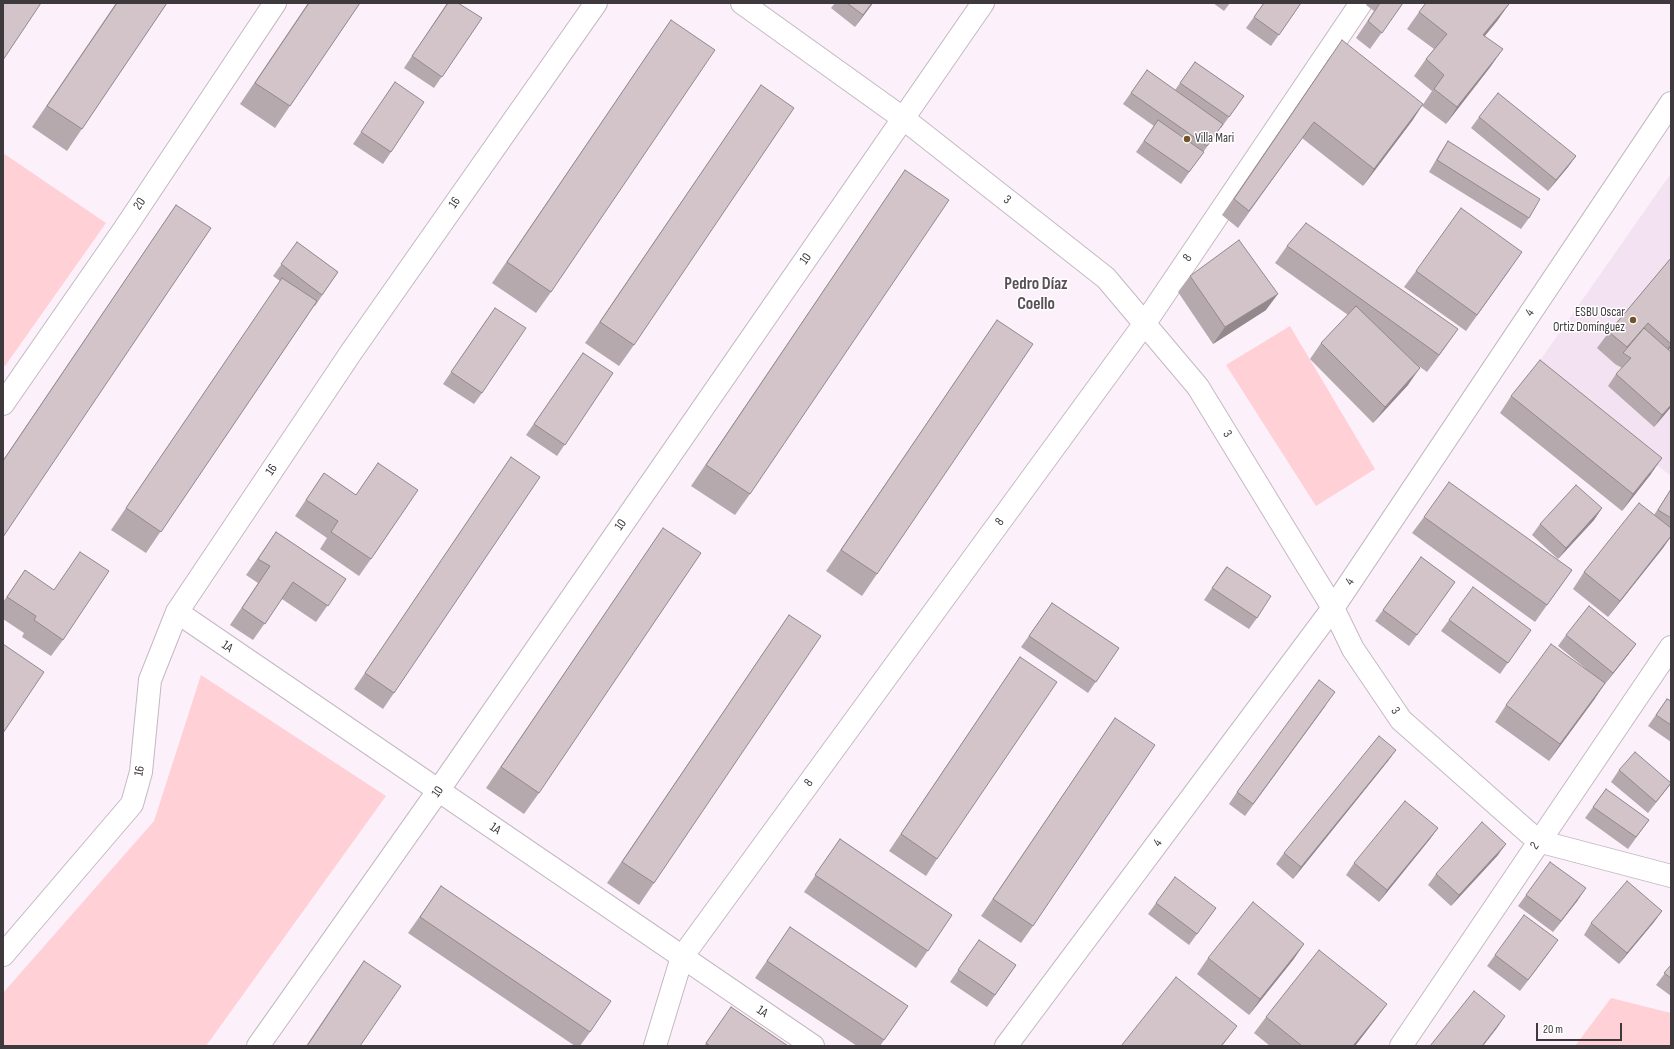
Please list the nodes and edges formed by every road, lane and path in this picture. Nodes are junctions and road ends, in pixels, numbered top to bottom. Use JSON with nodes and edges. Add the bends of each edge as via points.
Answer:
{"nodes":[{"id":1,"x":275,"y":3,"type":"edge"},
{"id":2,"x":596,"y":3,"type":"edge"},
{"id":3,"x":742,"y":3,"type":"edge"},
{"id":4,"x":983,"y":3,"type":"edge"},
{"id":5,"x":1361,"y":3,"type":"edge"},
{"id":6,"x":1671,"y":103,"type":"edge"},
{"id":7,"x":904,"y":119,"type":"junction"},
{"id":8,"x":1145,"y":323,"type":"junction"},
{"id":9,"x":3,"y":404,"type":"edge"},
{"id":10,"x":1333,"y":608,"type":"junction"},
{"id":11,"x":177,"y":612,"type":"junction"},
{"id":12,"x":1671,"y":647,"type":"edge"},
{"id":13,"x":438,"y":791,"type":"junction"},
{"id":14,"x":1538,"y":841,"type":"junction"},
{"id":15,"x":1671,"y":876,"type":"edge"},
{"id":16,"x":3,"y":955,"type":"edge"},
{"id":17,"x":682,"y":957,"type":"junction"},
{"id":18,"x":258,"y":1046,"type":"edge"},
{"id":19,"x":655,"y":1046,"type":"edge"},
{"id":20,"x":813,"y":1046,"type":"edge"},
{"id":21,"x":1006,"y":1046,"type":"edge"},
{"id":22,"x":1401,"y":1046,"type":"edge"}],
"edges":[{"from":1,"to":9,"type":"street","name":"20","via":[[125,228]]},
{"from":2,"to":11,"type":"street","name":"16","via":[[352,351]]},
{"from":3,"to":7,"type":"street","name":"3"},
{"from":4,"to":7,"type":"street","name":"10"},
{"from":5,"to":8,"type":"street","name":"8"},
{"from":6,"to":10,"type":"street","name":"4"},
{"from":7,"to":8,"type":"street","name":"3","via":[[1106,278]]},
{"from":7,"to":13,"type":"street","name":"10"},
{"from":8,"to":10,"type":"street","name":"3","via":[[1198,387]]},
{"from":8,"to":17,"type":"street","name":"8"},
{"from":10,"to":14,"type":"street","name":"3","via":[[1353,648],[1401,720]]},
{"from":10,"to":21,"type":"street","name":"4"},
{"from":11,"to":13,"type":"street","name":"1A"},
{"from":11,"to":16,"type":"street","name":"16","via":[[150,680],[141,772],[132,804]]},
{"from":12,"to":14,"type":"street","name":"2"},
{"from":13,"to":17,"type":"street","name":"1A"},
{"from":13,"to":18,"type":"street","name":"10"},
{"from":14,"to":15,"type":"street","name":"3"},
{"from":14,"to":22,"type":"street","name":"2"},
{"from":17,"to":19,"type":"street","name":"8"},
{"from":17,"to":20,"type":"street","name":"1A"}]}
